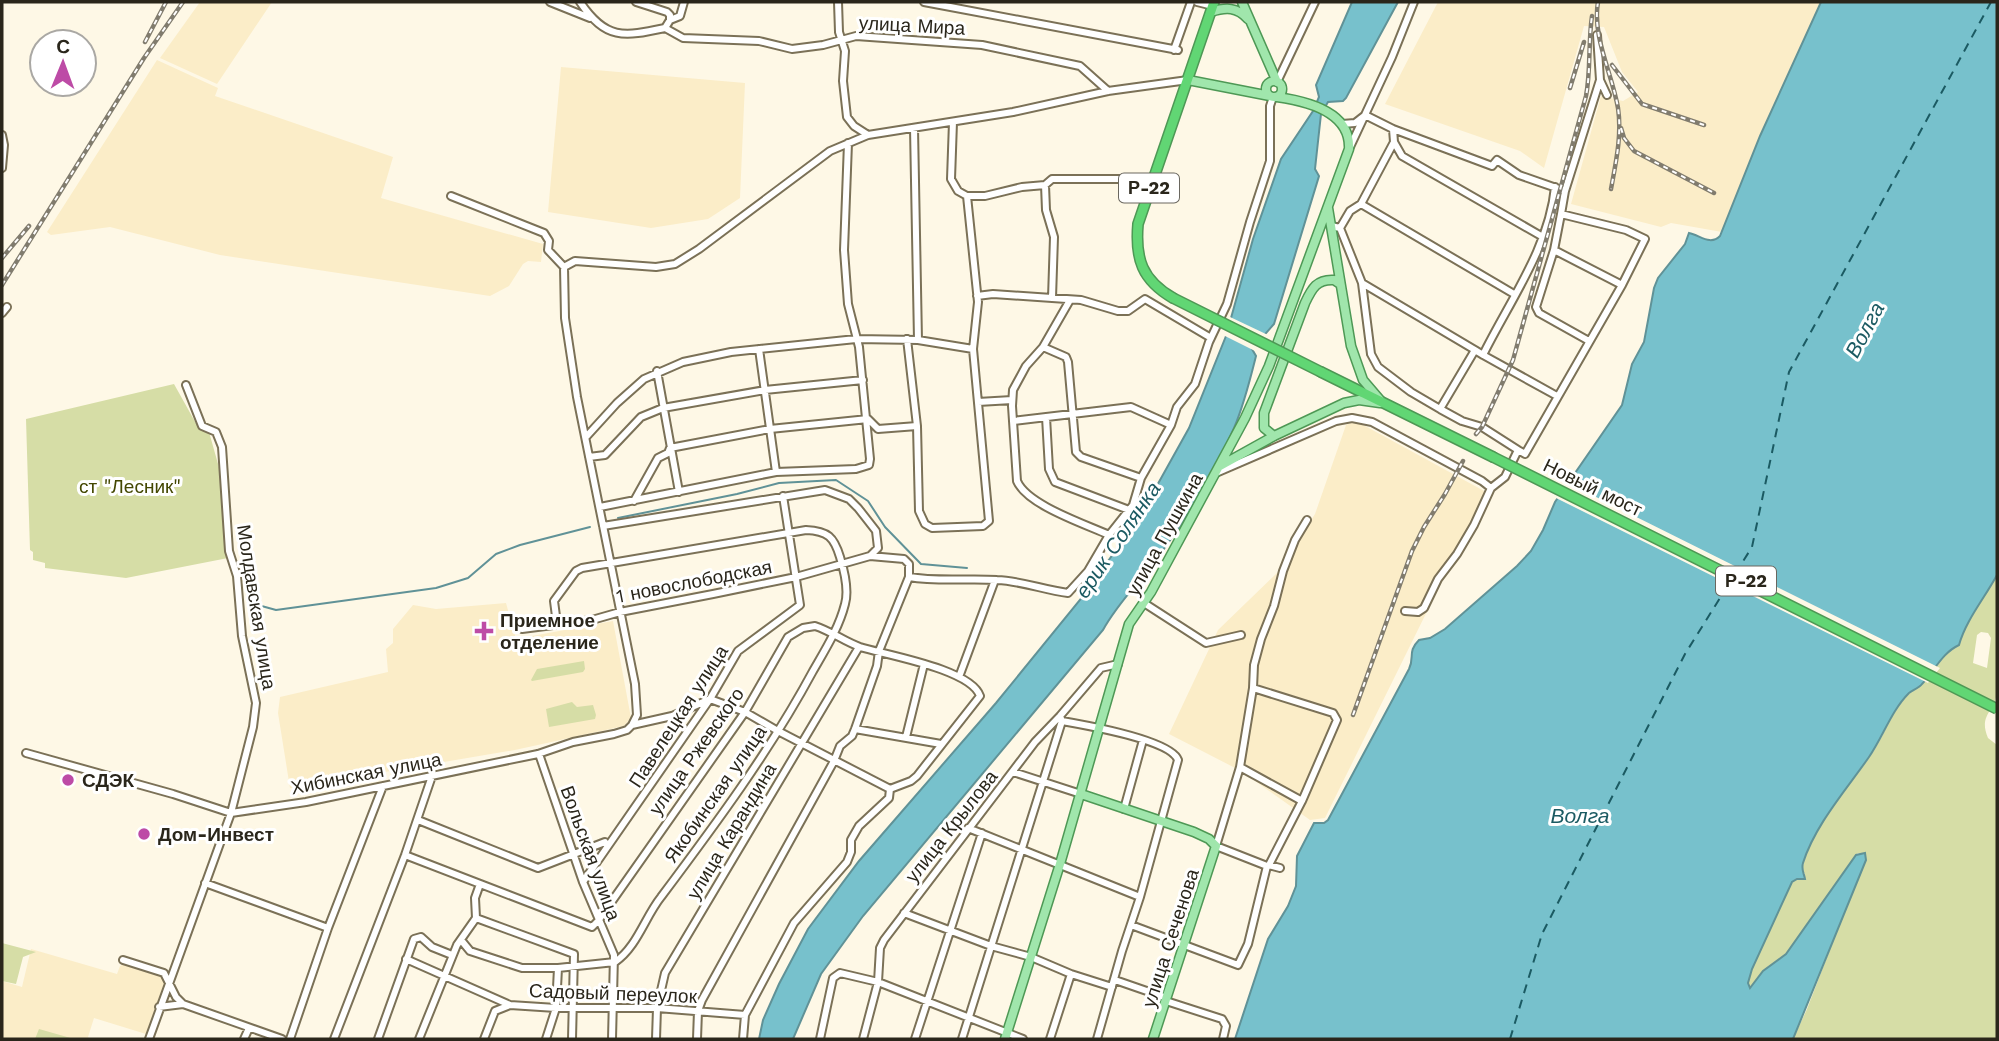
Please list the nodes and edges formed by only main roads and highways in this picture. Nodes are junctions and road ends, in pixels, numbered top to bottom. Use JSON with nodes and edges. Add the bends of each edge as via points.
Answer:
{"nodes":[{"id":1,"x":1242,"y":2,"type":"edge"},
{"id":2,"x":1213,"y":6,"type":"edge"},
{"id":3,"x":1253,"y":28,"type":"junction"},
{"id":4,"x":1188,"y":80,"type":"junction"},
{"id":5,"x":1279,"y":83,"type":"junction"},
{"id":6,"x":1273,"y":97,"type":"junction"},
{"id":7,"x":1306,"y":102,"type":"junction"},
{"id":8,"x":1328,"y":207,"type":"junction"},
{"id":9,"x":1340,"y":284,"type":"junction"},
{"id":10,"x":1383,"y":403,"type":"junction"},
{"id":11,"x":1274,"y":436,"type":"junction"},
{"id":12,"x":1217,"y":470,"type":"junction"},
{"id":13,"x":1997,"y":709,"type":"edge"},
{"id":14,"x":1081,"y":794,"type":"junction"},
{"id":15,"x":1006,"y":1037,"type":"edge"},
{"id":16,"x":1153,"y":1039,"type":"edge"}],
"edges":[{"from":1,"to":3,"type":"main road"},
{"from":2,"to":3,"type":"main road","via":[[1235,9]]},
{"from":2,"to":4,"type":"highway","number":"Р-22"},
{"from":3,"to":5,"type":"main road"},
{"from":4,"to":6,"type":"main road"},
{"from":4,"to":10,"type":"highway","name":"Новый мост","number":"Р-22","bridge":true,"via":[[1138,224],[1140,264],[1152,282],[1173,298]]},
{"from":5,"to":6,"type":"main road","via":[[1282,92]]},
{"from":5,"to":6,"type":"main road","via":[[1268,85],[1266,91]]},
{"from":5,"to":7,"type":"main road"},
{"from":6,"to":7,"type":"main road"},
{"from":7,"to":8,"type":"main road","name":"улица Пушкина","via":[[1336,117],[1347,131],[1349,149]]},
{"from":8,"to":9,"type":"main road","via":[[1335,227]]},
{"from":8,"to":12,"type":"main road","name":"улица Пушкина","via":[[1269,366]]},
{"from":9,"to":10,"type":"main road","via":[[1357,366]]},
{"from":9,"to":11,"type":"main road","via":[[1334,279],[1320,281],[1305,303],[1265,413],[1264,428]]},
{"from":10,"to":11,"type":"main road","via":[[1344,403]]},
{"from":10,"to":13,"type":"highway","name":"Новый мост","number":"Р-22","bridge":true},
{"from":11,"to":12,"type":"main road"},
{"from":12,"to":14,"type":"main road","name":"улица Пушкина","via":[[1129,624]]},
{"from":14,"to":15,"type":"main road","name":"улица Пушкина"},
{"from":14,"to":16,"type":"main road","name":"улица Сеченова","via":[[1209,839],[1216,846]]}]}
